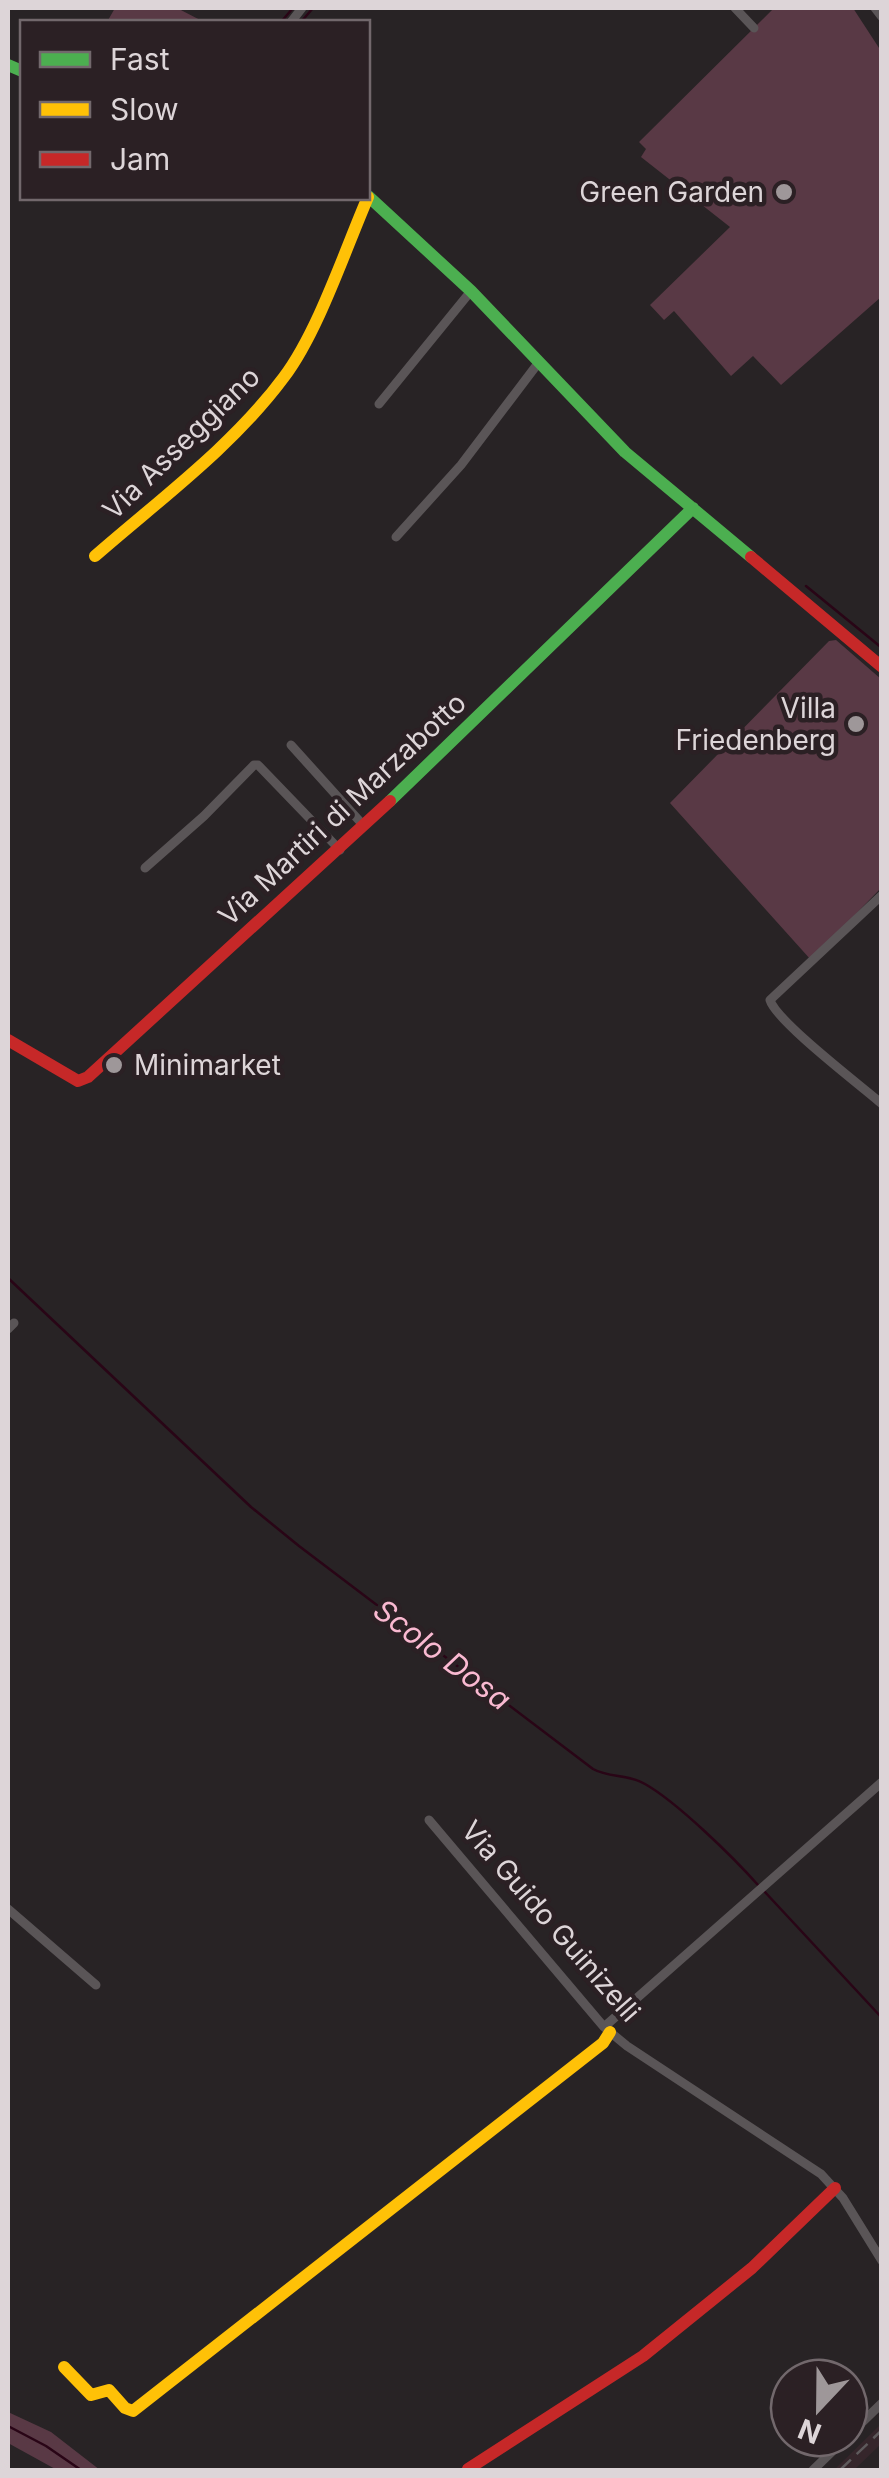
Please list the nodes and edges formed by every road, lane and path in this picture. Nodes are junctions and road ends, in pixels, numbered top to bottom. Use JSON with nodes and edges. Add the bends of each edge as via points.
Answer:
{"nodes":[{"id":1,"x":875,"y":8,"type":"edge"},
{"id":2,"x":740,"y":9,"type":"edge"},
{"id":3,"x":882,"y":17,"type":"edge"},
{"id":4,"x":754,"y":28,"type":"dead end"},
{"id":5,"x":370,"y":198,"type":"edge"},
{"id":6,"x":366,"y":200,"type":"edge"},
{"id":7,"x":470,"y":292,"type":"junction"},
{"id":8,"x":538,"y":362,"type":"junction"},
{"id":9,"x":379,"y":404,"type":"dead end"},
{"id":10,"x":693,"y":508,"type":"junction"},
{"id":11,"x":396,"y":538,"type":"dead end"},
{"id":12,"x":96,"y":556,"type":"dead end"},
{"id":13,"x":882,"y":666,"type":"edge"},
{"id":14,"x":291,"y":746,"type":"dead end"},
{"id":15,"x":364,"y":826,"type":"junction"},
{"id":16,"x":340,"y":850,"type":"junction"},
{"id":17,"x":144,"y":868,"type":"dead end"},
{"id":18,"x":882,"y":895,"type":"edge"},
{"id":19,"x":8,"y":1040,"type":"edge"},
{"id":20,"x":882,"y":1104,"type":"edge"},
{"id":21,"x":882,"y":1782,"type":"edge"},
{"id":22,"x":430,"y":1820,"type":"dead end"},
{"id":23,"x":8,"y":1909,"type":"edge"},
{"id":24,"x":96,"y":1985,"type":"dead end"},
{"id":25,"x":607,"y":2030,"type":"junction"},
{"id":26,"x":835,"y":2188,"type":"junction"},
{"id":27,"x":882,"y":2261,"type":"edge"},
{"id":28,"x":64,"y":2367,"type":"dead end"},
{"id":29,"x":468,"y":2469,"type":"edge"}],
"edges":[{"from":1,"to":3,"type":"street"},
{"from":2,"to":4,"type":"street"},
{"from":5,"to":7,"type":"street","name":"Via Asseggiano"},
{"from":6,"to":12,"type":"street","name":"Via Asseggiano","via":[[283,378],[214,454]]},
{"from":7,"to":8,"type":"street","name":"Via Asseggiano"},
{"from":7,"to":9,"type":"street"},
{"from":8,"to":10,"type":"street","name":"Via Asseggiano","via":[[612,439]]},
{"from":8,"to":11,"type":"street","via":[[462,465]]},
{"from":10,"to":13,"type":"street","name":"Via Asseggiano"},
{"from":10,"to":15,"type":"street","name":"Via Martiri di Marzabotto"},
{"from":14,"to":15,"type":"street"},
{"from":15,"to":16,"type":"street","name":"Via Martiri di Marzabotto"},
{"from":16,"to":17,"type":"street","via":[[254,765]]},
{"from":16,"to":19,"type":"street","name":"Via Martiri di Marzabotto","via":[[85,1080],[67,1077]]},
{"from":18,"to":20,"type":"street","via":[[770,1000]]},
{"from":21,"to":25,"type":"street"},
{"from":22,"to":25,"type":"street","name":"Via Guido Guinizelli"},
{"from":23,"to":24,"type":"street"},
{"from":25,"to":26,"type":"street","name":"Via Guido Guinizelli"},
{"from":25,"to":28,"type":"street","via":[[603,2043],[132,2411],[110,2390],[86,2392]]},
{"from":26,"to":27,"type":"street","name":"Via Guido Guinizelli"},
{"from":26,"to":29,"type":"street","via":[[752,2268],[643,2356]]}]}
